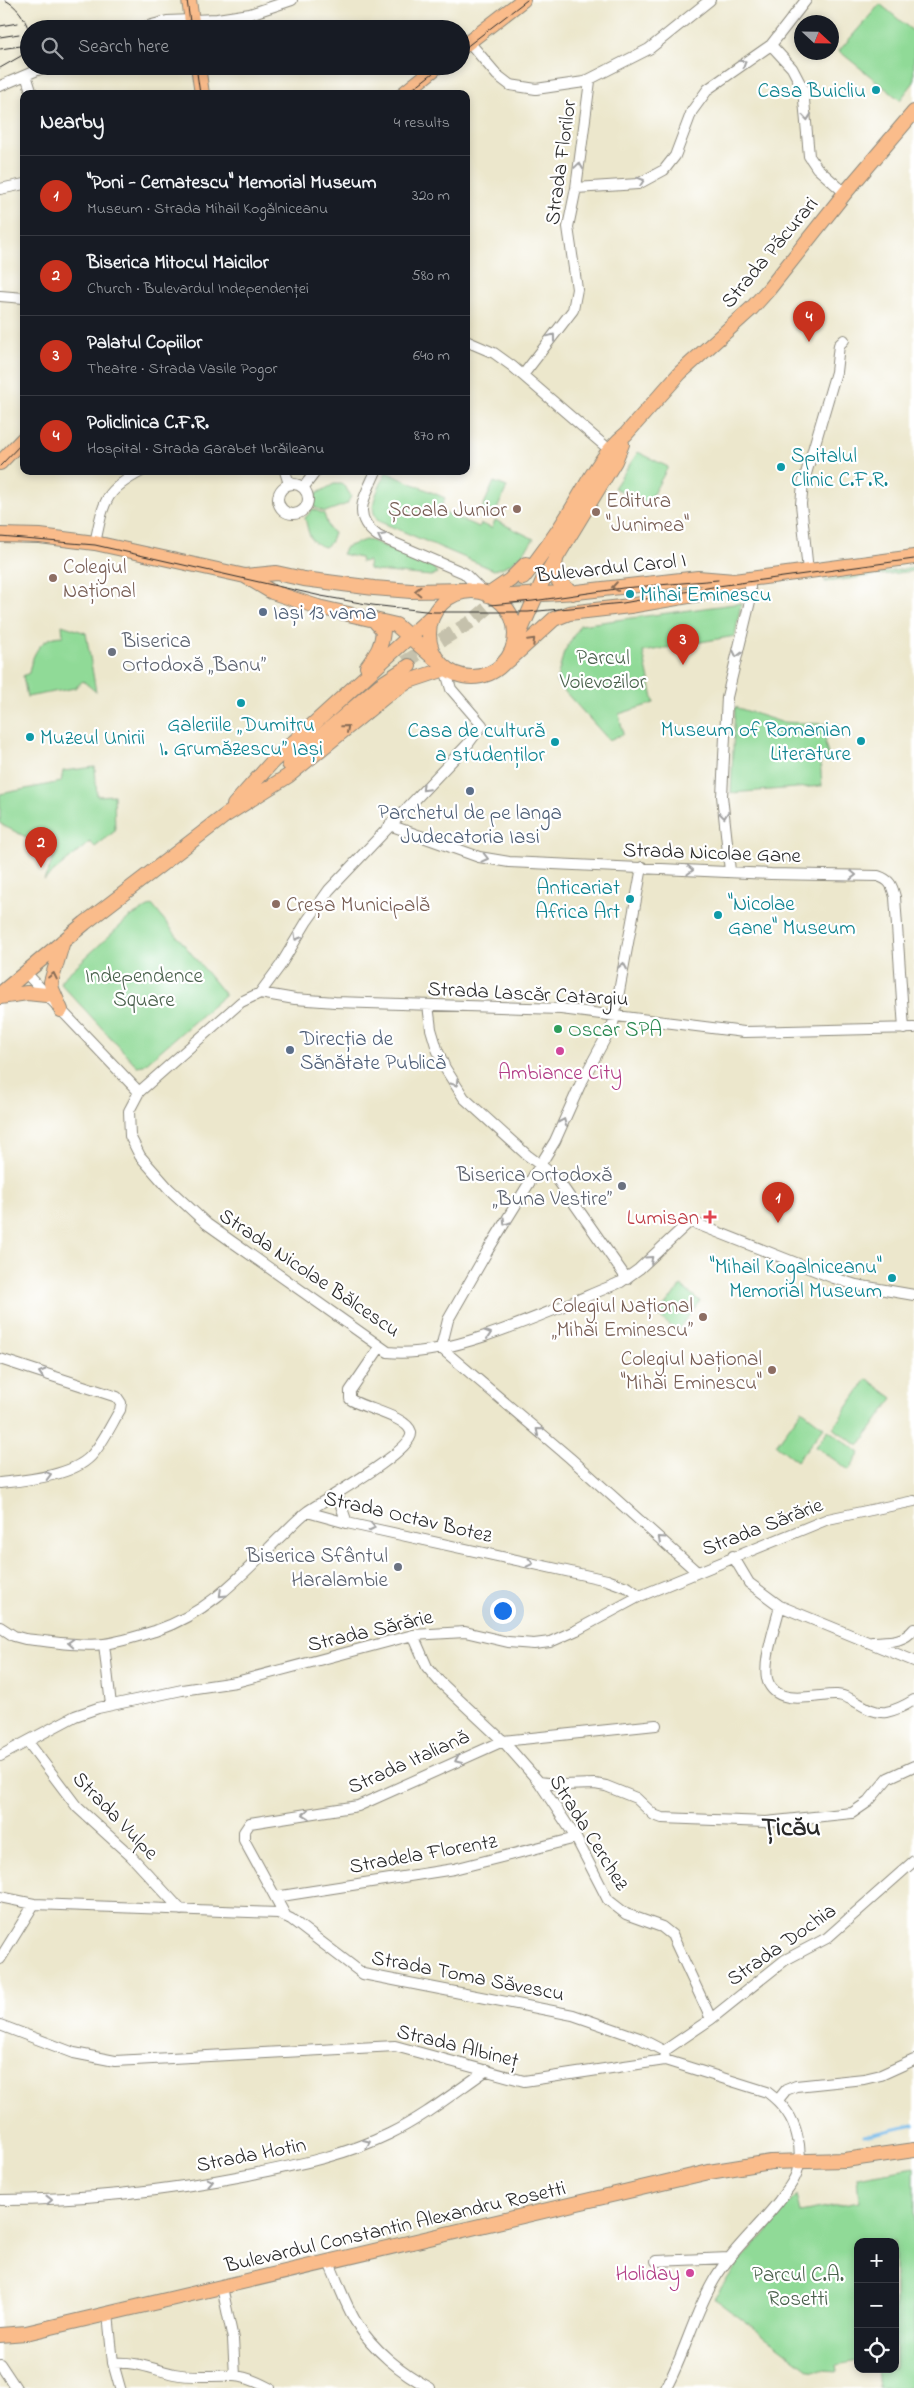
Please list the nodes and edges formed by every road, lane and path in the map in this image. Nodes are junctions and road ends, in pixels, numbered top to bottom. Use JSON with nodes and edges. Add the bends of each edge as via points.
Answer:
{"nodes":[{"id":1,"x":189,"y":0,"type":"edge"},
{"id":2,"x":292,"y":0,"type":"edge"},
{"id":3,"x":523,"y":0,"type":"edge"},
{"id":4,"x":710,"y":0,"type":"edge"},
{"id":5,"x":806,"y":0,"type":"edge"},
{"id":6,"x":192,"y":20,"type":"edge"},
{"id":7,"x":219,"y":20,"type":"edge"},
{"id":8,"x":470,"y":41,"type":"edge"},
{"id":9,"x":771,"y":45,"type":"junction"},
{"id":10,"x":470,"y":50,"type":"edge"},
{"id":11,"x":26,"y":75,"type":"joint"},
{"id":12,"x":199,"y":75,"type":"edge"},
{"id":13,"x":427,"y":75,"type":"edge"},
{"id":14,"x":590,"y":81,"type":"junction"},
{"id":15,"x":0,"y":86,"type":"edge"},
{"id":16,"x":31,"y":90,"type":"edge"},
{"id":17,"x":201,"y":90,"type":"edge"},
{"id":18,"x":408,"y":90,"type":"edge"},
{"id":19,"x":914,"y":112,"type":"edge"},
{"id":20,"x":20,"y":185,"type":"edge"},
{"id":21,"x":576,"y":188,"type":"junction"},
{"id":22,"x":0,"y":189,"type":"edge"},
{"id":23,"x":845,"y":193,"type":"junction"},
{"id":24,"x":0,"y":296,"type":"edge"},
{"id":25,"x":20,"y":298,"type":"edge"},
{"id":26,"x":844,"y":340,"type":"dead end"},
{"id":27,"x":470,"y":342,"type":"edge"},
{"id":28,"x":523,"y":375,"type":"junction"},
{"id":29,"x":618,"y":441,"type":"junction"},
{"id":30,"x":20,"y":442,"type":"edge"},
{"id":31,"x":0,"y":463,"type":"edge"},
{"id":32,"x":134,"y":475,"type":"edge"},
{"id":33,"x":286,"y":475,"type":"edge"},
{"id":34,"x":313,"y":475,"type":"edge"},
{"id":35,"x":374,"y":475,"type":"edge"},
{"id":36,"x":289,"y":484,"type":"junction"},
{"id":37,"x":303,"y":488,"type":"junction"},
{"id":38,"x":0,"y":535,"type":"edge"},
{"id":39,"x":95,"y":543,"type":"junction"},
{"id":40,"x":557,"y":556,"type":"junction"},
{"id":41,"x":914,"y":557,"type":"edge"},
{"id":42,"x":808,"y":571,"type":"junction"},
{"id":43,"x":244,"y":576,"type":"junction"},
{"id":44,"x":749,"y":579,"type":"junction"},
{"id":45,"x":525,"y":580,"type":"tunnel mouth"},
{"id":46,"x":734,"y":581,"type":"junction"},
{"id":47,"x":467,"y":590,"type":"junction"},
{"id":48,"x":573,"y":592,"type":"junction"},
{"id":49,"x":488,"y":595,"type":"junction"},
{"id":50,"x":536,"y":595,"type":"junction"},
{"id":51,"x":432,"y":616,"type":"junction"},
{"id":52,"x":373,"y":619,"type":"junction"},
{"id":53,"x":409,"y":638,"type":"junction"},
{"id":54,"x":513,"y":647,"type":"junction"},
{"id":55,"x":407,"y":664,"type":"tunnel mouth"},
{"id":56,"x":443,"y":666,"type":"junction"},
{"id":57,"x":494,"y":672,"type":"junction"},
{"id":58,"x":350,"y":690,"type":"junction"},
{"id":59,"x":249,"y":796,"type":"junction"},
{"id":60,"x":391,"y":823,"type":"junction"},
{"id":61,"x":642,"y":867,"type":"junction"},
{"id":62,"x":730,"y":871,"type":"junction"},
{"id":63,"x":63,"y":940,"type":"junction"},
{"id":64,"x":25,"y":972,"type":"junction"},
{"id":65,"x":260,"y":993,"type":"junction"},
{"id":66,"x":0,"y":995,"type":"edge"},
{"id":67,"x":46,"y":995,"type":"junction"},
{"id":68,"x":428,"y":1005,"type":"junction"},
{"id":69,"x":61,"y":1010,"type":"junction"},
{"id":70,"x":614,"y":1014,"type":"junction"},
{"id":71,"x":909,"y":1028,"type":"edge"},
{"id":72,"x":139,"y":1092,"type":"junction"},
{"id":73,"x":541,"y":1166,"type":"junction"},
{"id":74,"x":627,"y":1279,"type":"junction"},
{"id":75,"x":914,"y":1295,"type":"edge"},
{"id":76,"x":380,"y":1348,"type":"junction"},
{"id":77,"x":442,"y":1348,"type":"junction"},
{"id":78,"x":0,"y":1359,"type":"edge"},
{"id":79,"x":0,"y":1483,"type":"edge"},
{"id":80,"x":337,"y":1494,"type":"junction"},
{"id":81,"x":914,"y":1501,"type":"edge"},
{"id":82,"x":307,"y":1512,"type":"junction"},
{"id":83,"x":347,"y":1522,"type":"junction"},
{"id":84,"x":733,"y":1556,"type":"junction"},
{"id":85,"x":697,"y":1572,"type":"junction"},
{"id":86,"x":640,"y":1596,"type":"junction"},
{"id":87,"x":780,"y":1606,"type":"junction"},
{"id":88,"x":0,"y":1627,"type":"edge"},
{"id":89,"x":914,"y":1629,"type":"edge"},
{"id":90,"x":413,"y":1635,"type":"junction"},
{"id":91,"x":869,"y":1642,"type":"junction"},
{"id":92,"x":104,"y":1644,"type":"junction"},
{"id":93,"x":914,"y":1661,"type":"edge"},
{"id":94,"x":914,"y":1700,"type":"edge"},
{"id":95,"x":111,"y":1705,"type":"junction"},
{"id":96,"x":656,"y":1725,"type":"dead end"},
{"id":97,"x":503,"y":1741,"type":"junction"},
{"id":98,"x":28,"y":1742,"type":"junction"},
{"id":99,"x":0,"y":1756,"type":"edge"},
{"id":100,"x":914,"y":1766,"type":"edge"},
{"id":101,"x":539,"y":1782,"type":"junction"},
{"id":102,"x":576,"y":1838,"type":"junction"},
{"id":103,"x":914,"y":1861,"type":"edge"},
{"id":104,"x":0,"y":1897,"type":"edge"},
{"id":105,"x":275,"y":1897,"type":"junction"},
{"id":106,"x":34,"y":1904,"type":"junction"},
{"id":107,"x":181,"y":1910,"type":"junction"},
{"id":108,"x":285,"y":1915,"type":"junction"},
{"id":109,"x":0,"y":1959,"type":"edge"},
{"id":110,"x":711,"y":2019,"type":"junction"},
{"id":111,"x":0,"y":2025,"type":"edge"},
{"id":112,"x":665,"y":2055,"type":"junction"},
{"id":113,"x":914,"y":2060,"type":"edge"},
{"id":114,"x":487,"y":2070,"type":"junction"},
{"id":115,"x":778,"y":2100,"type":"junction"},
{"id":116,"x":914,"y":2150,"type":"edge"},
{"id":117,"x":800,"y":2161,"type":"junction"},
{"id":118,"x":0,"y":2200,"type":"edge"},
{"id":119,"x":729,"y":2258,"type":"junction"},
{"id":120,"x":656,"y":2261,"type":"dead end"},
{"id":121,"x":329,"y":2263,"type":"junction"},
{"id":122,"x":222,"y":2287,"type":"junction"},
{"id":123,"x":108,"y":2314,"type":"junction"},
{"id":124,"x":0,"y":2335,"type":"edge"},
{"id":125,"x":113,"y":2363,"type":"junction"},
{"id":126,"x":0,"y":2364,"type":"edge"},
{"id":127,"x":235,"y":2376,"type":"junction"},
{"id":128,"x":16,"y":2388,"type":"edge"},
{"id":129,"x":120,"y":2388,"type":"edge"},
{"id":130,"x":270,"y":2388,"type":"edge"},
{"id":131,"x":430,"y":2388,"type":"edge"},
{"id":132,"x":666,"y":2388,"type":"edge"}],
"edges":[{"from":1,"to":6,"type":"main road"},
{"from":2,"to":7,"type":"street"},
{"from":3,"to":8,"type":"main road"},
{"from":4,"to":14,"type":"street","name":"Strada Florilor","via":[[650,49]]},
{"from":5,"to":9,"type":"street"},
{"from":21,"to":9,"type":"street","one_way":true,"via":[[638,184],[664,170],[675,156],[692,111],[708,89]]},
{"from":9,"to":23,"type":"street","one_way":true,"via":[[792,68],[803,89],[810,156],[817,168]]},
{"from":10,"to":14,"type":"street","via":[[510,84],[536,89]]},
{"from":11,"to":15,"type":"street"},
{"from":11,"to":16,"type":"street"},
{"from":12,"to":17,"type":"main road"},
{"from":13,"to":18,"type":"main road"},
{"from":21,"to":14,"type":"street","name":"Strada Florilor","one_way":true},
{"from":19,"to":23,"type":"main road","name":"Strada Păcurari"},
{"from":20,"to":22,"type":"street"},
{"from":28,"to":21,"type":"street","name":"Strada Florilor","one_way":true,"via":[[573,310],[577,299],[568,228]]},
{"from":23,"to":29,"type":"main road","name":"Strada Păcurari","via":[[752,308],[680,374]]},
{"from":24,"to":25,"type":"street"},
{"from":26,"to":42,"type":"street","via":[[839,345],[836,372],[803,484],[801,504]]},
{"from":27,"to":28,"type":"street","via":[[494,353]]},
{"from":28,"to":29,"type":"street"},
{"from":29,"to":40,"type":"main road","via":[[615,461]]},
{"from":29,"to":45,"type":"main road"},
{"from":29,"to":49,"type":"main road","via":[[591,463],[527,562],[510,580]]},
{"from":30,"to":31,"type":"main road"},
{"from":32,"to":39,"type":"street","via":[[119,483],[110,493]]},
{"from":33,"to":36,"type":"street"},
{"from":34,"to":37,"type":"street"},
{"from":49,"to":35,"type":"street","one_way":true,"via":[[464,573],[369,530],[361,517]]},
{"from":36,"to":37,"type":"street"},
{"from":36,"to":37,"type":"street","via":[[281,490],[278,499],[281,508],[289,514],[306,506],[308,496]]},
{"from":38,"to":39,"type":"main road"},
{"from":39,"to":43,"type":"main road"},
{"from":40,"to":48,"type":"main road","via":[[553,573],[563,586]]},
{"from":40,"to":50,"type":"main road"},
{"from":41,"to":42,"type":"main road","name":"Bulevardul Carol I"},
{"from":42,"to":44,"type":"main road","name":"Bulevardul Carol I"},
{"from":47,"to":43,"type":"main road","one_way":true,"via":[[411,591],[276,574]]},
{"from":43,"to":52,"type":"main road","via":[[272,592],[318,607]]},
{"from":44,"to":46,"type":"main road","name":"Bulevardul Carol I"},
{"from":44,"to":62,"type":"street","one_way":true,"via":[[751,596],[727,697],[722,796]]},
{"from":46,"to":48,"type":"main road","name":"Bulevardul Carol I","one_way":true,"via":[[698,578]]},
{"from":57,"to":46,"type":"main road","name":"Bulevardul Carol I","one_way":true,"via":[[527,647],[554,619],[569,612],[700,594]]},
{"from":47,"to":49,"type":"main road"},
{"from":47,"to":51,"type":"main road","via":[[445,600]]},
{"from":48,"to":50,"type":"main road","name":"Bulevardul Carol I"},
{"from":49,"to":50,"type":"main road","name":"Bulevardul Carol I"},
{"from":49,"to":54,"type":"main road","via":[[509,613],[514,627]]},
{"from":50,"to":54,"type":"main road"},
{"from":51,"to":53,"type":"main road"},
{"from":51,"to":56,"type":"main road","via":[[429,628],[431,647]]},
{"from":52,"to":53,"type":"main road","via":[[396,625]]},
{"from":52,"to":58,"type":"main road","via":[[383,630],[383,642]]},
{"from":53,"to":56,"type":"main road"},
{"from":53,"to":58,"type":"main road"},
{"from":54,"to":57,"type":"main road"},
{"from":55,"to":59,"type":"main road","via":[[337,714]]},
{"from":56,"to":57,"type":"main road","via":[[454,674],[470,678]]},
{"from":59,"to":56,"type":"main road","one_way":true,"via":[[288,776],[394,690]]},
{"from":56,"to":60,"type":"street","one_way":true,"via":[[451,689],[482,725],[468,744]]},
{"from":58,"to":59,"type":"main road","via":[[273,761]]},
{"from":59,"to":63,"type":"main road"},
{"from":60,"to":61,"type":"street","name":"Strada Nicolae Gane","one_way":true,"via":[[428,840],[494,860],[542,865]]},
{"from":60,"to":65,"type":"street","one_way":true,"via":[[329,890]]},
{"from":61,"to":62,"type":"street","name":"Strada Nicolae Gane","one_way":true},
{"from":70,"to":61,"type":"street","one_way":true},
{"from":62,"to":71,"type":"street","name":"Strada Nicolae Gane","one_way":true,"via":[[878,876],[886,879],[895,898]]},
{"from":63,"to":64,"type":"main road"},
{"from":69,"to":63,"type":"main road","one_way":true,"via":[[52,982]]},
{"from":64,"to":66,"type":"main road"},
{"from":64,"to":67,"type":"street"},
{"from":65,"to":68,"type":"street","name":"Strada Lascăr Catargiu","via":[[305,1000]]},
{"from":65,"to":72,"type":"street","via":[[240,1002]]},
{"from":66,"to":67,"type":"main road"},
{"from":67,"to":69,"type":"street"},
{"from":68,"to":70,"type":"street","name":"Strada Lascăr Catargiu"},
{"from":68,"to":73,"type":"street","one_way":true,"via":[[431,1029],[445,1068],[464,1098]]},
{"from":69,"to":72,"type":"street"},
{"from":70,"to":71,"type":"street","name":"Strada Lascăr Catargiu","via":[[744,1032]]},
{"from":73,"to":70,"type":"street","one_way":true,"via":[[613,1024]]},
{"from":72,"to":76,"type":"street","name":"Strada Nicolae Bălcescu","via":[[129,1111],[130,1136],[140,1156],[169,1189],[207,1224]]},
{"from":73,"to":74,"type":"street","via":[[555,1176]]},
{"from":73,"to":77,"type":"street","one_way":true,"via":[[448,1320]]},
{"from":74,"to":75,"type":"street","one_way":true,"via":[[692,1222],[834,1278]]},
{"from":77,"to":74,"type":"street","name":"Strada Nicolae Bălcescu","one_way":true,"via":[[503,1329]]},
{"from":76,"to":77,"type":"street","name":"Strada Nicolae Bălcescu","via":[[398,1353]]},
{"from":76,"to":80,"type":"street","name":"Strada Octav Botez","via":[[350,1391],[350,1398],[355,1403],[382,1411],[409,1428],[412,1433],[410,1440],[388,1460]]},
{"from":85,"to":77,"type":"street","one_way":true},
{"from":79,"to":78,"type":"street","one_way":true,"via":[[38,1478],[75,1468],[90,1457],[120,1410],[121,1403],[117,1397]]},
{"from":80,"to":82,"type":"street","name":"Strada Octav Botez"},
{"from":80,"to":83,"type":"street"},
{"from":81,"to":84,"type":"street","name":"Strada Sărărie","via":[[828,1519]]},
{"from":82,"to":83,"type":"street","name":"Strada Octav Botez"},
{"from":82,"to":92,"type":"street","one_way":true,"via":[[215,1600],[186,1618],[155,1631]]},
{"from":83,"to":86,"type":"street","name":"Strada Octav Botez","one_way":true,"via":[[607,1580]]},
{"from":84,"to":85,"type":"street","name":"Strada Sărărie"},
{"from":84,"to":87,"type":"street","via":[[749,1584]]},
{"from":85,"to":86,"type":"street","name":"Strada Sărărie"},
{"from":86,"to":90,"type":"street","name":"Strada Sărărie","via":[[550,1642],[508,1642],[465,1632]]},
{"from":87,"to":91,"type":"street"},
{"from":87,"to":94,"type":"street","via":[[766,1669],[774,1691],[786,1697],[846,1697],[875,1712],[896,1709]]},
{"from":92,"to":88,"type":"street","one_way":true,"via":[[25,1639]]},
{"from":89,"to":91,"type":"street","via":[[897,1641]]},
{"from":90,"to":95,"type":"street","name":"Strada Sărărie","via":[[236,1682]]},
{"from":90,"to":97,"type":"street","name":"Strada Cerchez","via":[[427,1667],[439,1682]]},
{"from":91,"to":93,"type":"street"},
{"from":92,"to":95,"type":"street"},
{"from":95,"to":98,"type":"street","name":"Strada Sărărie","via":[[75,1716]]},
{"from":96,"to":97,"type":"street","name":"Strada Italiană"},
{"from":97,"to":101,"type":"street","name":"Strada Cerchez"},
{"from":97,"to":105,"type":"street","name":"Strada Italiană","one_way":true,"via":[[358,1806],[250,1822],[244,1832],[244,1840]]},
{"from":98,"to":99,"type":"street","name":"Strada Sărărie"},
{"from":98,"to":107,"type":"street","name":"Strada Vulpe","via":[[77,1807],[131,1856]]},
{"from":100,"to":101,"type":"street","via":[[888,1778],[868,1802],[852,1813],[766,1822],[662,1818],[636,1798],[606,1786]]},
{"from":101,"to":102,"type":"street","name":"Strada Cerchez"},
{"from":102,"to":105,"type":"street","name":"Stradela Florentz","via":[[454,1869]]},
{"from":102,"to":110,"type":"street","name":"Strada Cerchez","via":[[613,1906],[662,1927],[672,1935]]},
{"from":103,"to":110,"type":"street","name":"Strada Dochia","via":[[827,1938],[785,1960]]},
{"from":104,"to":106,"type":"street"},
{"from":105,"to":108,"type":"street","name":"Strada Italiană"},
{"from":106,"to":107,"type":"street"},
{"from":106,"to":109,"type":"street"},
{"from":107,"to":108,"type":"street"},
{"from":108,"to":112,"type":"street","name":"Strada Toma Săvescu","via":[[363,1974],[573,2015],[638,2038]]},
{"from":110,"to":112,"type":"street","name":"Strada Dochia"},
{"from":111,"to":114,"type":"street","name":"Strada Albineț","via":[[74,2053],[109,2060],[388,2046],[403,2047]]},
{"from":112,"to":114,"type":"street","name":"Strada Albineț","via":[[524,2081]]},
{"from":112,"to":115,"type":"street","name":"Strada Albineț","via":[[755,2088]]},
{"from":113,"to":115,"type":"street","via":[[864,2079],[796,2086],[786,2090]]},
{"from":118,"to":114,"type":"street","name":"Strada Hotin","one_way":true,"via":[[68,2200],[191,2186],[307,2163],[352,2150],[389,2134],[422,2116]]},
{"from":115,"to":117,"type":"street","name":"Strada Albineț","via":[[796,2130]]},
{"from":116,"to":117,"type":"main road","name":"Bulevardul Constantin Alexandru Rosetti","via":[[844,2160]]},
{"from":117,"to":119,"type":"street","via":[[795,2178],[786,2191]]},
{"from":117,"to":121,"type":"main road","name":"Bulevardul Constantin Alexandru Rosetti","via":[[710,2172]]},
{"from":119,"to":120,"type":"street"},
{"from":119,"to":132,"type":"street","via":[[706,2293]]},
{"from":121,"to":122,"type":"main road","name":"Bulevardul Constantin Alexandru Rosetti"},
{"from":121,"to":131,"type":"street","via":[[352,2314],[372,2344]]},
{"from":122,"to":123,"type":"main road","name":"Bulevardul Constantin Alexandru Rosetti"},
{"from":122,"to":127,"type":"street","via":[[233,2338]]},
{"from":123,"to":124,"type":"main road","name":"Bulevardul Constantin Alexandru Rosetti","via":[[26,2333]]},
{"from":123,"to":125,"type":"street"},
{"from":125,"to":127,"type":"street","via":[[128,2362],[192,2376]]},
{"from":125,"to":129,"type":"street"},
{"from":126,"to":128,"type":"street"},
{"from":127,"to":130,"type":"street"}]}
